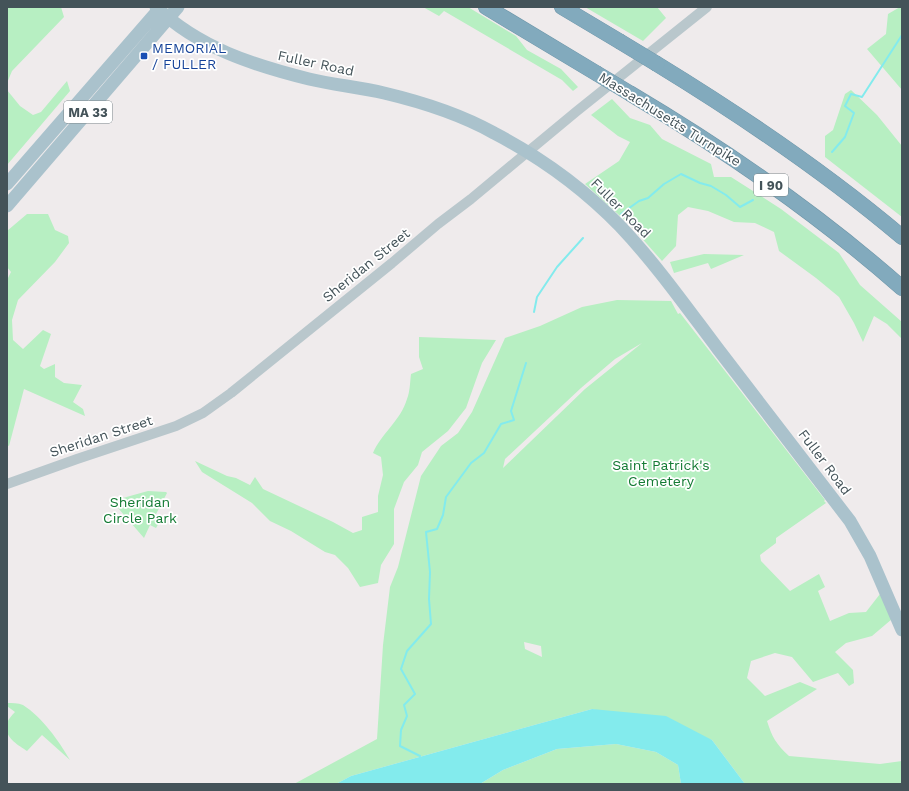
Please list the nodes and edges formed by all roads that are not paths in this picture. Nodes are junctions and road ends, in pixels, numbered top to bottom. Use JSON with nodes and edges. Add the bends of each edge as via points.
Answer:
{"nodes":[{"id":1,"x":178,"y":7,"type":"edge"},
{"id":2,"x":486,"y":7,"type":"edge"},
{"id":3,"x":562,"y":7,"type":"edge"},
{"id":4,"x":707,"y":7,"type":"edge"},
{"id":5,"x":161,"y":11,"type":"edge"},
{"id":6,"x":527,"y":152,"type":"junction"},
{"id":7,"x":7,"y":184,"type":"edge"},
{"id":8,"x":7,"y":206,"type":"edge"},
{"id":9,"x":902,"y":236,"type":"edge"},
{"id":10,"x":902,"y":288,"type":"edge"},
{"id":11,"x":7,"y":484,"type":"edge"},
{"id":12,"x":902,"y":630,"type":"edge"}],
"edges":[{"from":1,"to":5,"type":"main road","number":"MA 33"},
{"from":2,"to":10,"type":"highway","name":"Massachusetts Turnpike","number":"I 90","bridge":true,"via":[[703,138],[850,244]]},
{"from":3,"to":9,"type":"highway","number":"I 90","bridge":true,"via":[[708,95],[772,138]]},
{"from":4,"to":6,"type":"street","name":"Sheridan Street"},
{"from":5,"to":6,"type":"main road","name":"Fuller Road","via":[[185,31],[249,62],[309,79],[383,93],[440,109],[494,132]]},
{"from":5,"to":7,"type":"main road","number":"MA 33"},
{"from":5,"to":8,"type":"main road","number":"MA 33"},
{"from":6,"to":11,"type":"street","name":"Sheridan Street","via":[[232,393],[203,413],[176,426]]},
{"from":6,"to":12,"type":"main road","name":"Fuller Road","via":[[607,213],[669,285],[854,527],[870,556]]}]}
